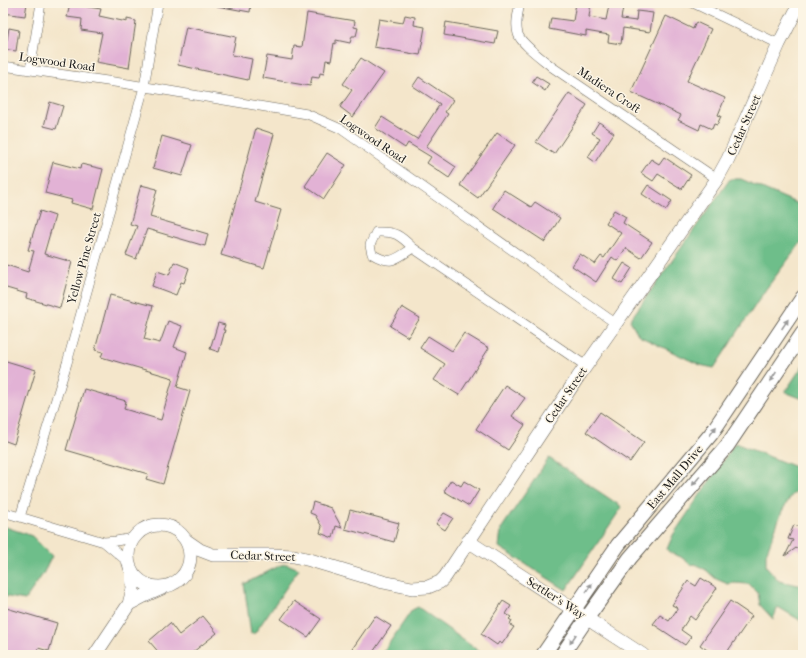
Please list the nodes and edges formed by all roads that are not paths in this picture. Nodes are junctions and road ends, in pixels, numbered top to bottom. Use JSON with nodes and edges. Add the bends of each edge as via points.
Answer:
{"nodes":[{"id":1,"x":41,"y":3,"type":"edge"},
{"id":2,"x":158,"y":3,"type":"edge"},
{"id":3,"x":520,"y":3,"type":"edge"},
{"id":4,"x":693,"y":3,"type":"edge"},
{"id":5,"x":800,"y":3,"type":"edge"},
{"id":6,"x":779,"y":44,"type":"junction"},
{"id":7,"x":3,"y":66,"type":"edge"},
{"id":8,"x":30,"y":70,"type":"junction"},
{"id":9,"x":144,"y":87,"type":"junction"},
{"id":10,"x":717,"y":179,"type":"junction"},
{"id":11,"x":413,"y":248,"type":"dead end"},
{"id":12,"x":803,"y":297,"type":"edge"},
{"id":13,"x":615,"y":323,"type":"junction"},
{"id":14,"x":803,"y":333,"type":"edge"},
{"id":15,"x":586,"y":366,"type":"junction"},
{"id":16,"x":3,"y":512,"type":"edge"},
{"id":17,"x":20,"y":516,"type":"junction"},
{"id":18,"x":133,"y":538,"type":"junction"},
{"id":19,"x":468,"y":540,"type":"junction"},
{"id":20,"x":187,"y":541,"type":"junction"},
{"id":21,"x":104,"y":542,"type":"junction"},
{"id":22,"x":213,"y":555,"type":"junction"},
{"id":23,"x":130,"y":567,"type":"junction"},
{"id":24,"x":188,"y":569,"type":"junction"},
{"id":25,"x":162,"y":588,"type":"junction"},
{"id":26,"x":129,"y":604,"type":"junction"},
{"id":27,"x":574,"y":610,"type":"junction"},
{"id":28,"x":587,"y":618,"type":"junction"},
{"id":29,"x":95,"y":655,"type":"edge"},
{"id":30,"x":543,"y":655,"type":"edge"},
{"id":31,"x":562,"y":655,"type":"edge"},
{"id":32,"x":643,"y":655,"type":"edge"}],
"edges":[{"from":1,"to":8,"type":"street"},
{"from":2,"to":9,"type":"street","name":"Yellow Pine Street"},
{"from":3,"to":10,"type":"street","name":"Madiera Croft","via":[[518,36],[532,51]]},
{"from":4,"to":6,"type":"street"},
{"from":5,"to":6,"type":"main road","name":"Cedar Street"},
{"from":6,"to":10,"type":"main road","name":"Cedar Street"},
{"from":7,"to":8,"type":"street","name":"Logwood Road"},
{"from":8,"to":9,"type":"street","name":"Logwood Road"},
{"from":9,"to":13,"type":"street","name":"Logwood Road","via":[[307,114],[341,129]]},
{"from":9,"to":17,"type":"street","name":"Yellow Pine Street","via":[[67,363]]},
{"from":10,"to":13,"type":"main road","name":"Cedar Street"},
{"from":11,"to":15,"type":"street"},
{"from":27,"to":12,"type":"main road","name":"East Mall Drive","one_way":true,"via":[[618,545],[711,434]]},
{"from":13,"to":15,"type":"main road","name":"Cedar Street"},
{"from":14,"to":28,"type":"main road","name":"East Mall Drive","one_way":true,"via":[[727,446],[630,558]]},
{"from":15,"to":19,"type":"main road","name":"Cedar Street"},
{"from":16,"to":17,"type":"street"},
{"from":17,"to":21,"type":"street"},
{"from":18,"to":20,"type":"main road","via":[[141,530],[161,525],[180,532]]},
{"from":18,"to":21,"type":"street"},
{"from":18,"to":23,"type":"main road","via":[[128,549]]},
{"from":19,"to":22,"type":"main road","name":"Cedar Street","via":[[445,577],[434,585],[418,589],[383,582],[294,556]]},
{"from":19,"to":27,"type":"main road","name":"Settler's Way"},
{"from":20,"to":22,"type":"main road"},
{"from":20,"to":24,"type":"main road","via":[[190,550]]},
{"from":21,"to":23,"type":"street","via":[[119,553]]},
{"from":22,"to":24,"type":"main road"},
{"from":23,"to":25,"type":"main road","via":[[140,581],[150,587]]},
{"from":23,"to":26,"type":"main road","via":[[133,589]]},
{"from":24,"to":25,"type":"main road","via":[[173,585]]},
{"from":25,"to":26,"type":"main road"},
{"from":26,"to":29,"type":"main road"},
{"from":27,"to":28,"type":"main road","name":"Settler's Way"},
{"from":27,"to":30,"type":"main road","name":"East Mall Drive"},
{"from":28,"to":31,"type":"main road","name":"East Mall Drive","one_way":true},
{"from":28,"to":32,"type":"main road","name":"Settler's Way"}]}
